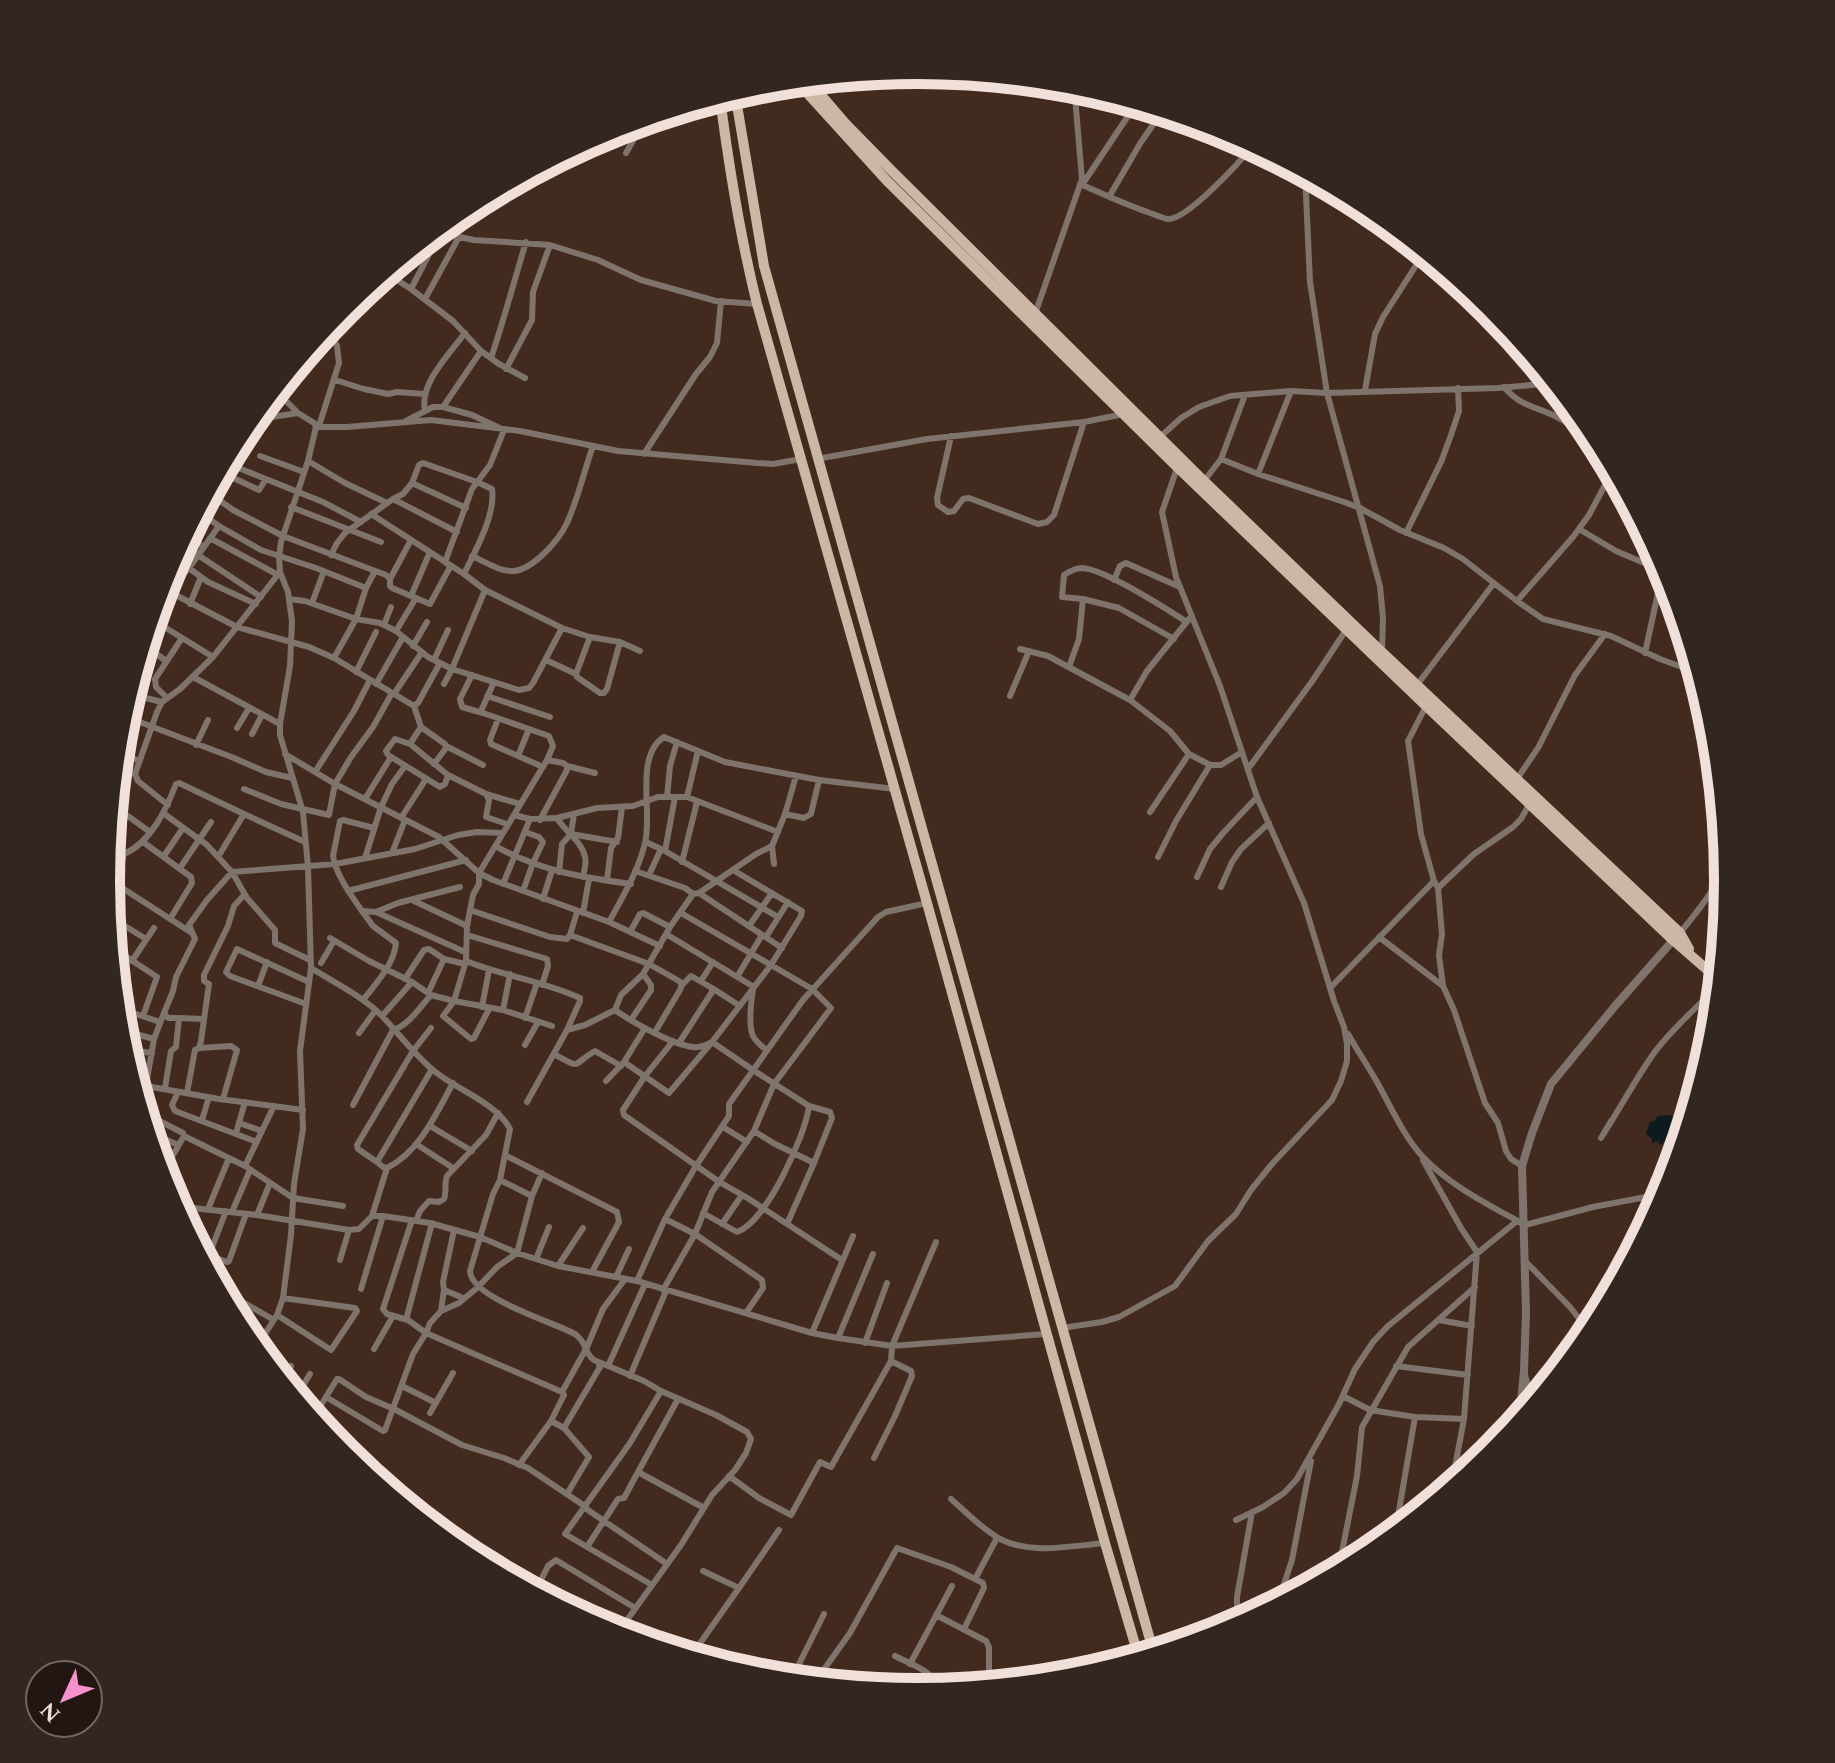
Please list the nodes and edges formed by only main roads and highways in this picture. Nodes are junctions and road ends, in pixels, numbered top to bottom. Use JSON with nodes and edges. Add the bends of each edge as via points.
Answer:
{"nodes":[{"id":1,"x":817,"y":91,"type":"edge"},
{"id":2,"x":806,"y":92,"type":"edge"},
{"id":3,"x":737,"y":105,"type":"edge"},
{"id":4,"x":721,"y":109,"type":"edge"},
{"id":5,"x":927,"y":845,"type":"junction"},
{"id":6,"x":911,"y":850,"type":"junction"},
{"id":7,"x":1677,"y":936,"type":"junction"},
{"id":8,"x":1709,"y":973,"type":"edge"},
{"id":9,"x":1152,"y":1644,"type":"edge"},
{"id":10,"x":1136,"y":1648,"type":"edge"}],
"edges":[{"from":1,"to":7,"type":"main road","via":[[1204,481]]},
{"from":2,"to":7,"type":"main road","via":[[887,181],[1177,467]]},
{"from":3,"to":5,"type":"main road","via":[[764,266]]},
{"from":4,"to":6,"type":"main road","via":[[757,304]]},
{"from":5,"to":6,"type":"main road"},
{"from":5,"to":9,"type":"main road"},
{"from":6,"to":10,"type":"main road"},
{"from":7,"to":8,"type":"main road"}]}
